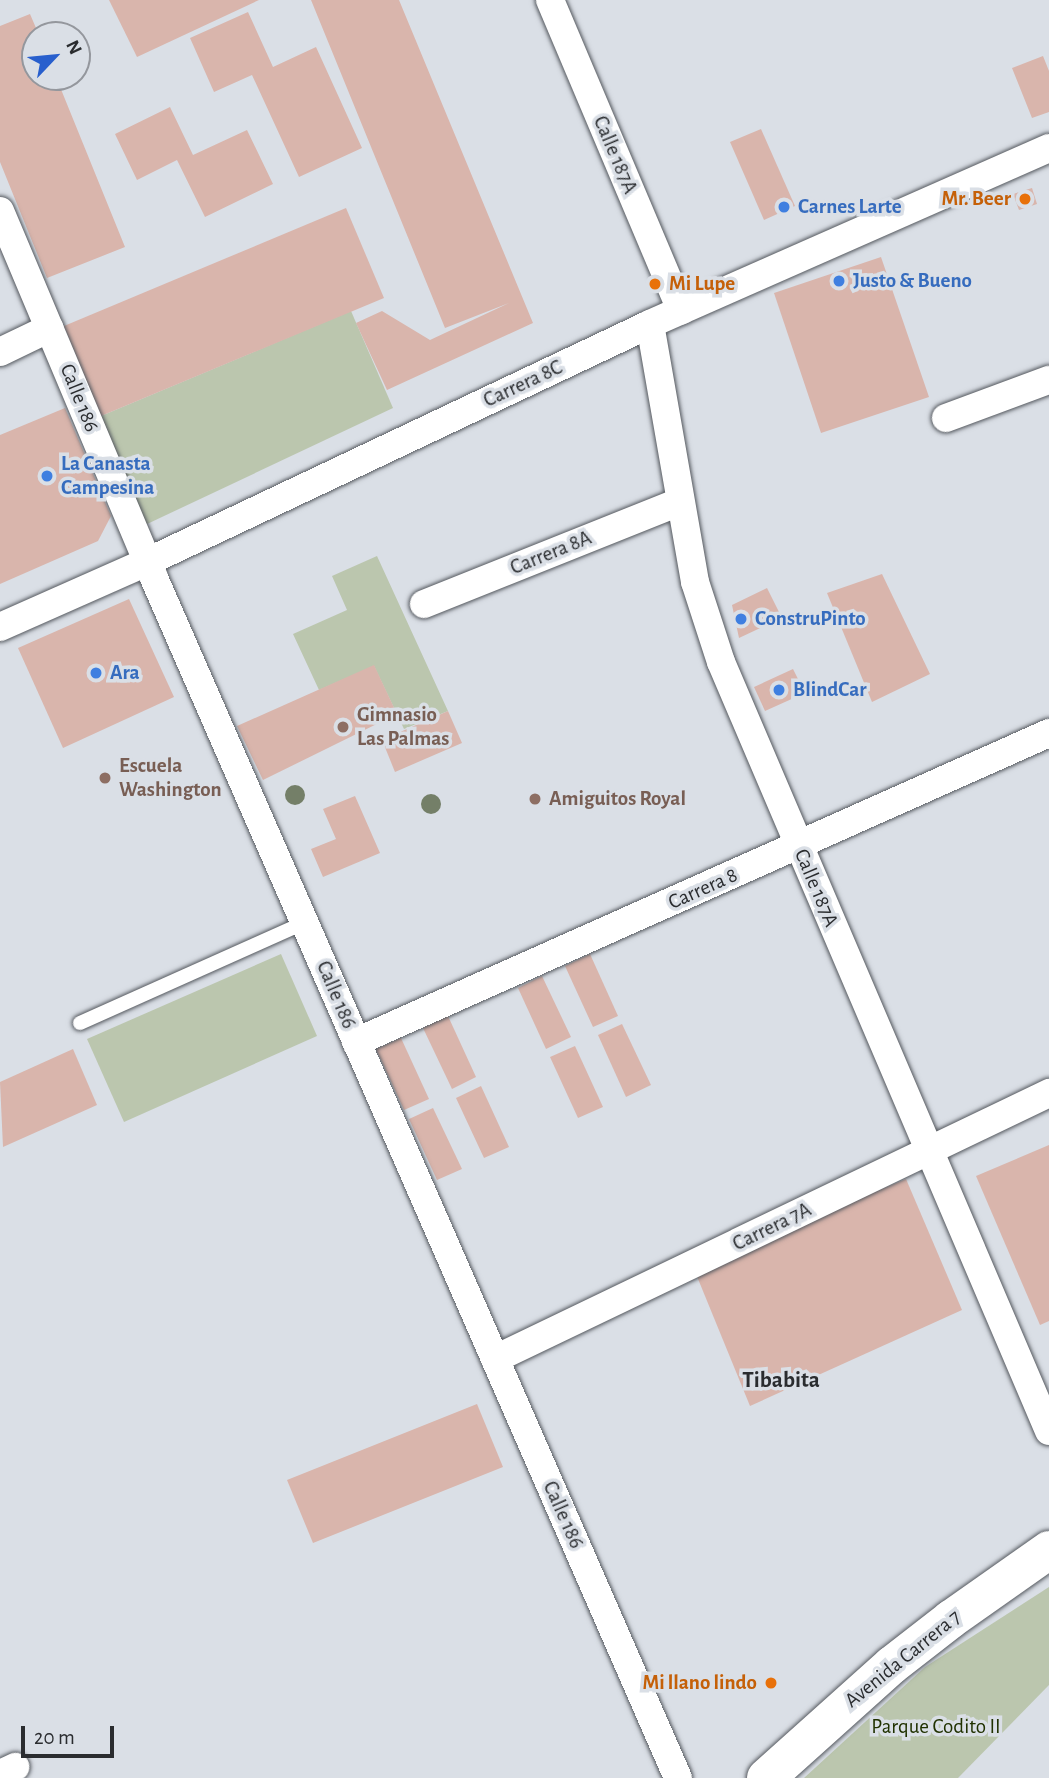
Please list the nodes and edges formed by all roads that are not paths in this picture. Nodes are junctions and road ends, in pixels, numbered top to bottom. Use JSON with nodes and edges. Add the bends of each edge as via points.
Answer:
{"nodes":[{"id":1,"x":550,"y":0,"type":"edge"},
{"id":2,"x":1049,"y":148,"type":"edge"},
{"id":3,"x":0,"y":211,"type":"edge"},
{"id":4,"x":681,"y":310,"type":"junction"},
{"id":5,"x":650,"y":324,"type":"junction"},
{"id":6,"x":50,"y":328,"type":"junction"},
{"id":7,"x":0,"y":352,"type":"edge"},
{"id":8,"x":1049,"y":380,"type":"edge"},
{"id":9,"x":946,"y":418,"type":"dead end"},
{"id":10,"x":679,"y":502,"type":"junction"},
{"id":11,"x":147,"y":562,"type":"junction"},
{"id":12,"x":424,"y":604,"type":"dead end"},
{"id":13,"x":0,"y":627,"type":"edge"},
{"id":14,"x":1049,"y":733,"type":"edge"},
{"id":15,"x":798,"y":848,"type":"junction"},
{"id":16,"x":304,"y":923,"type":"junction"},
{"id":17,"x":80,"y":1023,"type":"dead end"},
{"id":18,"x":356,"y":1042,"type":"junction"},
{"id":19,"x":1049,"y":1093,"type":"edge"},
{"id":20,"x":929,"y":1152,"type":"junction"},
{"id":21,"x":495,"y":1359,"type":"junction"},
{"id":22,"x":1049,"y":1431,"type":"edge"},
{"id":23,"x":1049,"y":1550,"type":"edge"},
{"id":24,"x":678,"y":1778,"type":"edge"},
{"id":25,"x":766,"y":1778,"type":"edge"}],
"edges":[{"from":1,"to":4,"type":"street","name":"Calle 187A"},
{"from":2,"to":4,"type":"street","name":"Carrera 8C"},
{"from":3,"to":6,"type":"street","name":"Calle 186"},
{"from":4,"to":5,"type":"street","name":"Carrera 8C"},
{"from":5,"to":10,"type":"street","name":"Calle 187A"},
{"from":5,"to":11,"type":"street","name":"Carrera 8C"},
{"from":6,"to":7,"type":"street"},
{"from":6,"to":11,"type":"street","name":"Calle 186"},
{"from":8,"to":9,"type":"street"},
{"from":10,"to":12,"type":"street","name":"Carrera 8A"},
{"from":10,"to":15,"type":"street","name":"Calle 187A","via":[[695,582],[721,662]]},
{"from":11,"to":13,"type":"street","name":"Carrera 8C"},
{"from":11,"to":16,"type":"street","name":"Calle 186"},
{"from":14,"to":15,"type":"street","name":"Carrera 8"},
{"from":15,"to":18,"type":"street","name":"Carrera 8"},
{"from":15,"to":20,"type":"street","name":"Calle 187A"},
{"from":16,"to":17,"type":"lane"},
{"from":16,"to":18,"type":"street","name":"Calle 186"},
{"from":18,"to":21,"type":"street","name":"Calle 186"},
{"from":19,"to":20,"type":"street","name":"Carrera 7A"},
{"from":20,"to":21,"type":"street","name":"Carrera 7A"},
{"from":20,"to":22,"type":"street","name":"Calle 187A"},
{"from":21,"to":24,"type":"street","name":"Calle 186"},
{"from":23,"to":25,"type":"main road","name":"Avenida Carrera 7","via":[[892,1665]]}]}
